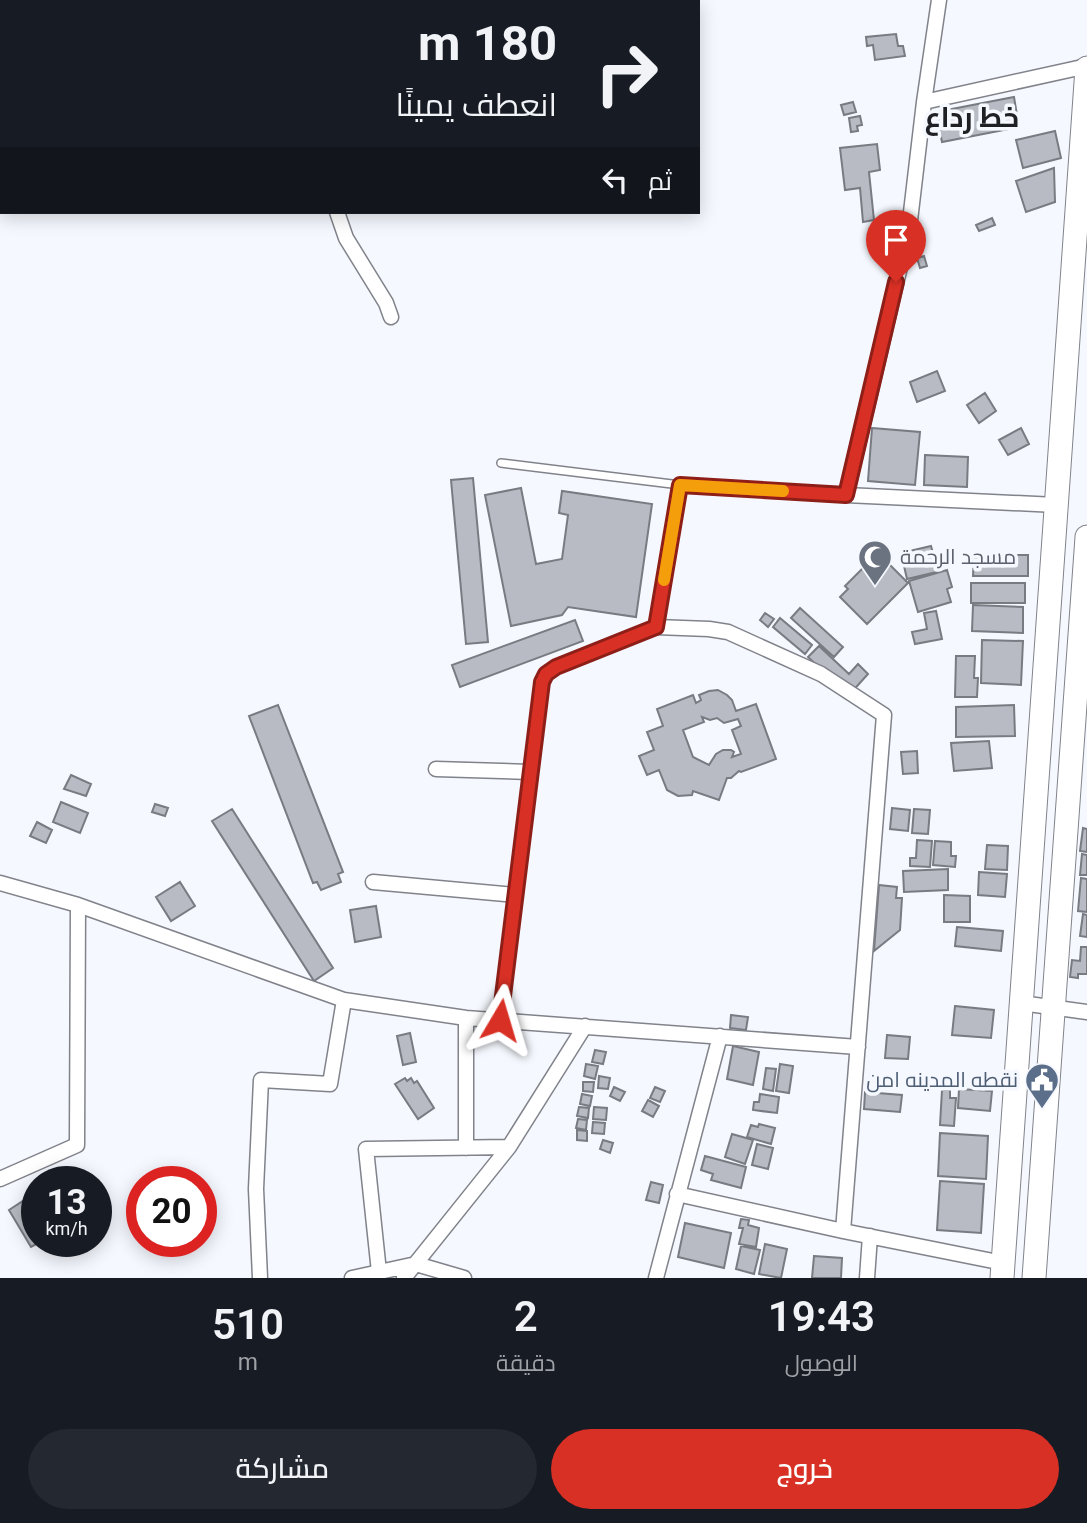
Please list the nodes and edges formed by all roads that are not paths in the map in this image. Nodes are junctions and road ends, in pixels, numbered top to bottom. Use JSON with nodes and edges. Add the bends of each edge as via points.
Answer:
{"nodes":[{"id":1,"x":939,"y":0,"type":"edge"},
{"id":2,"x":1087,"y":67,"type":"edge"},
{"id":3,"x":924,"y":102,"type":"junction"},
{"id":4,"x":338,"y":214,"type":"edge"},
{"id":5,"x":391,"y":317,"type":"dead end"},
{"id":6,"x":1076,"y":374,"type":"edge"},
{"id":7,"x":501,"y":463,"type":"dead end"},
{"id":8,"x":680,"y":485,"type":"junction"},
{"id":9,"x":846,"y":495,"type":"junction"},
{"id":10,"x":1056,"y":505,"type":"junction"},
{"id":11,"x":1087,"y":537,"type":"edge"},
{"id":12,"x":1053,"y":553,"type":"junction"},
{"id":13,"x":1086,"y":560,"type":"edge"},
{"id":14,"x":656,"y":627,"type":"junction"},
{"id":15,"x":436,"y":769,"type":"dead end"},
{"id":16,"x":530,"y":772,"type":"junction"},
{"id":17,"x":373,"y":882,"type":"dead end"},
{"id":18,"x":0,"y":883,"type":"edge"},
{"id":19,"x":515,"y":895,"type":"junction"},
{"id":20,"x":78,"y":905,"type":"junction"},
{"id":21,"x":344,"y":1000,"type":"junction"},
{"id":22,"x":1021,"y":1003,"type":"junction"},
{"id":23,"x":1054,"y":1007,"type":"junction"},
{"id":24,"x":1087,"y":1012,"type":"edge"},
{"id":25,"x":466,"y":1018,"type":"junction"},
{"id":26,"x":500,"y":1020,"type":"junction"},
{"id":27,"x":585,"y":1026,"type":"junction"},
{"id":28,"x":720,"y":1036,"type":"junction"},
{"id":29,"x":858,"y":1047,"type":"junction"},
{"id":30,"x":509,"y":1147,"type":"junction"},
{"id":31,"x":466,"y":1148,"type":"junction"},
{"id":32,"x":1010,"y":1166,"type":"junction"},
{"id":33,"x":1042,"y":1169,"type":"junction"},
{"id":34,"x":0,"y":1179,"type":"edge"},
{"id":35,"x":677,"y":1194,"type":"junction"},
{"id":36,"x":843,"y":1231,"type":"junction"},
{"id":37,"x":870,"y":1236,"type":"junction"},
{"id":38,"x":416,"y":1264,"type":"junction"},
{"id":39,"x":1002,"y":1270,"type":"edge"},
{"id":40,"x":379,"y":1272,"type":"junction"},
{"id":41,"x":260,"y":1278,"type":"edge"},
{"id":42,"x":352,"y":1278,"type":"edge"},
{"id":43,"x":404,"y":1278,"type":"edge"},
{"id":44,"x":464,"y":1278,"type":"edge"},
{"id":45,"x":656,"y":1278,"type":"edge"},
{"id":46,"x":867,"y":1278,"type":"edge"},
{"id":47,"x":1034,"y":1278,"type":"edge"}],
"edges":[{"from":1,"to":3,"type":"street"},
{"from":2,"to":3,"type":"street"},
{"from":2,"to":6,"type":"main road"},
{"from":3,"to":9,"type":"street","via":[[909,229]]},
{"from":4,"to":5,"type":"street","via":[[346,239]]},
{"from":6,"to":10,"type":"main road"},
{"from":7,"to":8,"type":"lane"},
{"from":8,"to":9,"type":"lane"},
{"from":8,"to":14,"type":"lane"},
{"from":9,"to":10,"type":"street"},
{"from":10,"to":12,"type":"main road"},
{"from":11,"to":13,"type":"main road"},
{"from":12,"to":13,"type":"main road"},
{"from":12,"to":22,"type":"main road"},
{"from":13,"to":23,"type":"main road"},
{"from":14,"to":16,"type":"lane","via":[[546,674]]},
{"from":14,"to":29,"type":"street","via":[[728,632],[821,674],[884,715]]},
{"from":15,"to":16,"type":"street"},
{"from":16,"to":19,"type":"lane"},
{"from":17,"to":19,"type":"street"},
{"from":18,"to":20,"type":"street"},
{"from":19,"to":26,"type":"lane"},
{"from":20,"to":21,"type":"street"},
{"from":20,"to":34,"type":"street","via":[[77,1145]]},
{"from":21,"to":25,"type":"street"},
{"from":21,"to":41,"type":"street","via":[[330,1084],[261,1080],[256,1189]]},
{"from":22,"to":23,"type":"street"},
{"from":22,"to":32,"type":"main road"},
{"from":23,"to":24,"type":"street"},
{"from":23,"to":33,"type":"main road"},
{"from":25,"to":26,"type":"street"},
{"from":25,"to":31,"type":"street"},
{"from":26,"to":27,"type":"street"},
{"from":27,"to":28,"type":"street"},
{"from":27,"to":30,"type":"street"},
{"from":28,"to":29,"type":"street"},
{"from":28,"to":35,"type":"street"},
{"from":29,"to":36,"type":"street"},
{"from":30,"to":31,"type":"street"},
{"from":30,"to":38,"type":"street"},
{"from":31,"to":40,"type":"street","via":[[366,1149]]},
{"from":32,"to":33,"type":"main road"},
{"from":32,"to":39,"type":"main road"},
{"from":33,"to":47,"type":"main road"},
{"from":35,"to":36,"type":"street"},
{"from":35,"to":45,"type":"street"},
{"from":36,"to":37,"type":"street"},
{"from":37,"to":39,"type":"street"},
{"from":37,"to":46,"type":"street"},
{"from":38,"to":40,"type":"street"},
{"from":38,"to":43,"type":"street"},
{"from":38,"to":44,"type":"street"},
{"from":40,"to":42,"type":"street"}]}
